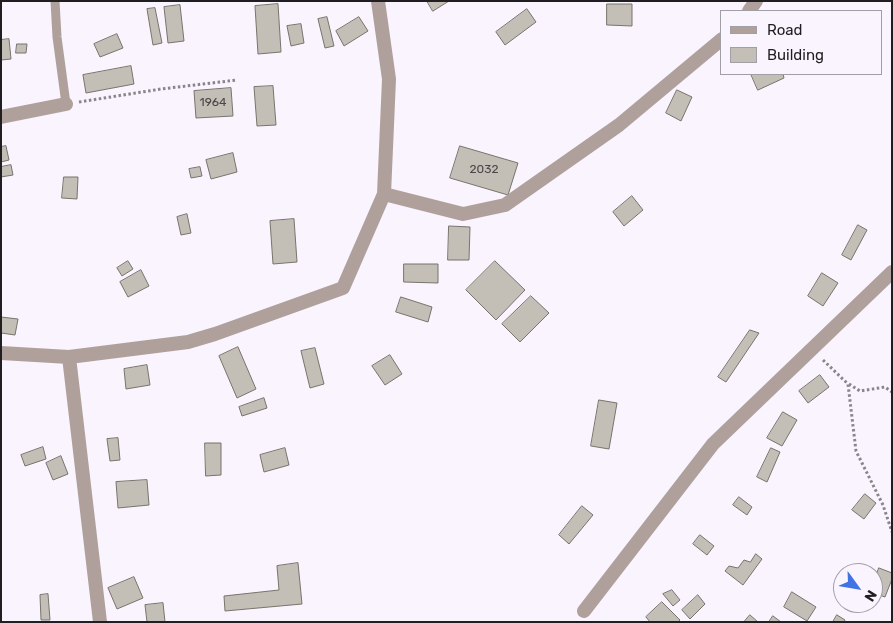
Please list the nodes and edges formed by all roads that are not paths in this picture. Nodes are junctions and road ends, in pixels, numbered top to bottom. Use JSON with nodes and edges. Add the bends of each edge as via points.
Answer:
{"nodes":[{"id":1,"x":54,"y":1,"type":"edge"},
{"id":2,"x":378,"y":1,"type":"edge"},
{"id":3,"x":720,"y":41,"type":"edge"},
{"id":4,"x":66,"y":104,"type":"joint"},
{"id":5,"x":1,"y":118,"type":"edge"},
{"id":6,"x":384,"y":194,"type":"junction"},
{"id":7,"x":892,"y":272,"type":"edge"},
{"id":8,"x":1,"y":353,"type":"edge"},
{"id":9,"x":69,"y":357,"type":"junction"},
{"id":10,"x":584,"y":611,"type":"dead end"},
{"id":11,"x":100,"y":622,"type":"edge"}],
"edges":[{"from":1,"to":4,"type":"lane"},
{"from":2,"to":6,"type":"street","via":[[389,79]]},
{"from":3,"to":6,"type":"street","via":[[619,125],[505,204],[463,214]]},
{"from":4,"to":5,"type":"street"},
{"from":6,"to":9,"type":"street","via":[[343,288],[188,342]]},
{"from":7,"to":10,"type":"street","via":[[713,444]]},
{"from":8,"to":9,"type":"street"},
{"from":9,"to":11,"type":"street"}]}
